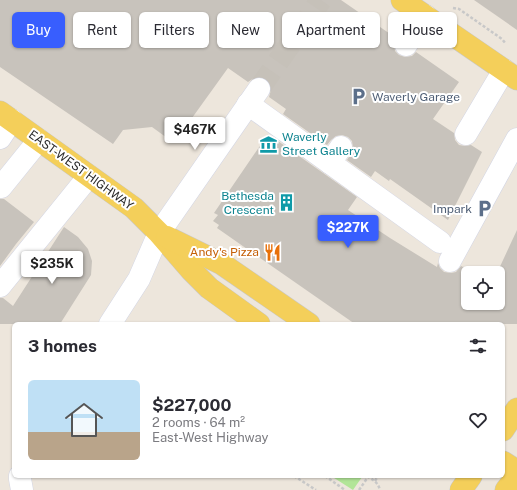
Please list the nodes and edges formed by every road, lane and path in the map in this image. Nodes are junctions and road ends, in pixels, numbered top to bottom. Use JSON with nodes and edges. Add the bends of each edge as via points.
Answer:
{"nodes":[{"id":1,"x":402,"y":0,"type":"edge"},
{"id":2,"x":420,"y":12,"type":"edge"},
{"id":3,"x":457,"y":38,"type":"edge"},
{"id":4,"x":510,"y":75,"type":"edge"},
{"id":5,"x":4,"y":123,"type":"edge"},
{"id":6,"x":466,"y":134,"type":"dead end"},
{"id":7,"x":517,"y":139,"type":"edge"},
{"id":8,"x":39,"y":140,"type":"junction"},
{"id":9,"x":89,"y":176,"type":"junction"},
{"id":10,"x":1,"y":187,"type":"dead end"},
{"id":11,"x":159,"y":233,"type":"junction"},
{"id":12,"x":0,"y":286,"type":"edge"},
{"id":13,"x":111,"y":322,"type":"edge"},
{"id":14,"x":256,"y":322,"type":"edge"},
{"id":15,"x":306,"y":322,"type":"edge"},
{"id":16,"x":517,"y":409,"type":"edge"},
{"id":17,"x":505,"y":427,"type":"edge"},
{"id":18,"x":505,"y":463,"type":"edge"},
{"id":19,"x":517,"y":471,"type":"edge"},
{"id":20,"x":517,"y":476,"type":"edge"},
{"id":21,"x":20,"y":478,"type":"edge"},
{"id":22,"x":297,"y":478,"type":"edge"},
{"id":23,"x":328,"y":478,"type":"edge"},
{"id":24,"x":366,"y":478,"type":"edge"},
{"id":25,"x":370,"y":478,"type":"edge"},
{"id":26,"x":377,"y":478,"type":"edge"},
{"id":27,"x":375,"y":481,"type":"junction"},
{"id":28,"x":22,"y":490,"type":"edge"},
{"id":29,"x":316,"y":490,"type":"edge"},
{"id":30,"x":345,"y":490,"type":"edge"},
{"id":31,"x":359,"y":490,"type":"edge"},
{"id":32,"x":380,"y":490,"type":"edge"},
{"id":33,"x":506,"y":490,"type":"edge"}],
"edges":[{"from":1,"to":2,"type":"main road"},
{"from":3,"to":4,"type":"main road"},
{"from":4,"to":6,"type":"street"},
{"from":5,"to":8,"type":"main road","name":"EAST-WEST HIGHWAY"},
{"from":7,"to":11,"type":"street","via":[[445,251],[335,155],[253,97]]},
{"from":8,"to":9,"type":"main road","name":"EAST-WEST HIGHWAY"},
{"from":8,"to":10,"type":"street"},
{"from":9,"to":11,"type":"main road","name":"EAST-WEST HIGHWAY","via":[[134,208]]},
{"from":9,"to":12,"type":"street"},
{"from":11,"to":13,"type":"street","via":[[139,279]]},
{"from":11,"to":14,"type":"main road","name":"EAST-WEST HIGHWAY","via":[[209,288]]},
{"from":11,"to":15,"type":"main road","name":"EAST-WEST HIGHWAY","via":[[222,264]]},
{"from":16,"to":17,"type":"main road"},
{"from":18,"to":19,"type":"main road"},
{"from":20,"to":33,"type":"main road"},
{"from":21,"to":28,"type":"street"},
{"from":22,"to":29,"type":"path"},
{"from":23,"to":30,"type":"path"},
{"from":24,"to":31,"type":"path"},
{"from":25,"to":27,"type":"path"},
{"from":26,"to":27,"type":"path"},
{"from":27,"to":32,"type":"path"}]}
